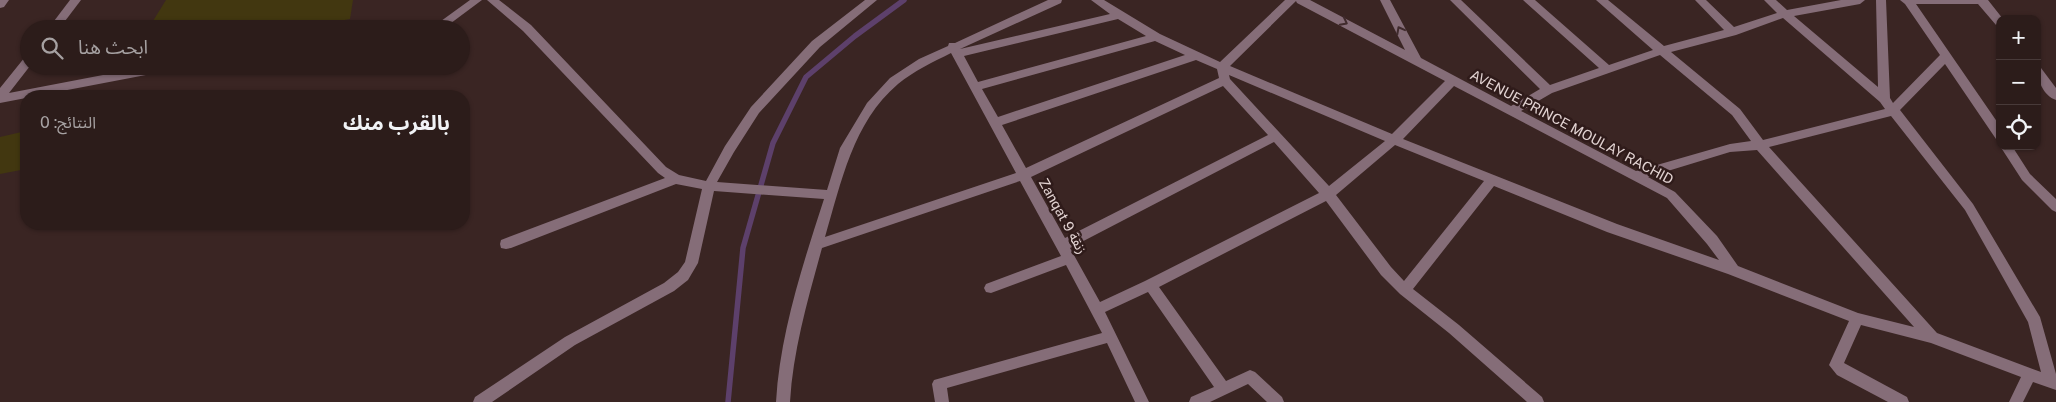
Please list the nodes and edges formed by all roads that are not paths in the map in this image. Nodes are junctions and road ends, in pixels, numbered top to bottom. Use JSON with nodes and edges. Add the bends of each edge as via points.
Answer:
{"nodes":[{"id":1,"x":4,"y":0,"type":"edge"},
{"id":2,"x":76,"y":0,"type":"edge"},
{"id":3,"x":477,"y":0,"type":"edge"},
{"id":4,"x":492,"y":0,"type":"edge"},
{"id":5,"x":872,"y":0,"type":"edge"},
{"id":6,"x":1057,"y":0,"type":"edge"},
{"id":7,"x":1096,"y":0,"type":"edge"},
{"id":8,"x":1291,"y":0,"type":"edge"},
{"id":9,"x":1301,"y":0,"type":"edge"},
{"id":10,"x":1385,"y":0,"type":"edge"},
{"id":11,"x":1455,"y":0,"type":"edge"},
{"id":12,"x":1528,"y":0,"type":"edge"},
{"id":13,"x":1601,"y":0,"type":"edge"},
{"id":14,"x":1700,"y":0,"type":"edge"},
{"id":15,"x":1769,"y":0,"type":"edge"},
{"id":16,"x":1860,"y":0,"type":"edge"},
{"id":17,"x":1881,"y":0,"type":"edge"},
{"id":18,"x":1905,"y":0,"type":"edge"},
{"id":19,"x":1982,"y":0,"type":"edge"},
{"id":20,"x":1909,"y":1,"type":"edge"},
{"id":21,"x":0,"y":4,"type":"edge"},
{"id":22,"x":1784,"y":14,"type":"junction"},
{"id":23,"x":1119,"y":15,"type":"junction"},
{"id":24,"x":1996,"y":17,"type":"edge"},
{"id":25,"x":61,"y":20,"type":"edge"},
{"id":26,"x":448,"y":20,"type":"edge"},
{"id":27,"x":1732,"y":32,"type":"junction"},
{"id":28,"x":1156,"y":37,"type":"junction"},
{"id":29,"x":955,"y":50,"type":"junction"},
{"id":30,"x":1664,"y":50,"type":"junction"},
{"id":31,"x":1947,"y":55,"type":"junction"},
{"id":32,"x":1196,"y":56,"type":"junction"},
{"id":33,"x":1416,"y":60,"type":"junction"},
{"id":34,"x":1222,"y":67,"type":"junction"},
{"id":35,"x":1608,"y":70,"type":"junction"},
{"id":36,"x":20,"y":71,"type":"edge"},
{"id":37,"x":122,"y":75,"type":"edge"},
{"id":38,"x":2041,"y":76,"type":"edge"},
{"id":39,"x":1225,"y":80,"type":"junction"},
{"id":40,"x":1452,"y":80,"type":"junction"},
{"id":41,"x":974,"y":87,"type":"junction"},
{"id":42,"x":39,"y":90,"type":"edge"},
{"id":43,"x":1548,"y":90,"type":"junction"},
{"id":44,"x":20,"y":93,"type":"edge"},
{"id":45,"x":2056,"y":96,"type":"edge"},
{"id":46,"x":0,"y":97,"type":"edge"},
{"id":47,"x":1884,"y":99,"type":"junction"},
{"id":48,"x":1513,"y":110,"type":"junction"},
{"id":49,"x":1892,"y":111,"type":"junction"},
{"id":50,"x":994,"y":123,"type":"junction"},
{"id":51,"x":1996,"y":130,"type":"edge"},
{"id":52,"x":1276,"y":136,"type":"junction"},
{"id":53,"x":1394,"y":140,"type":"junction"},
{"id":54,"x":1760,"y":145,"type":"junction"},
{"id":55,"x":2009,"y":150,"type":"edge"},
{"id":56,"x":1023,"y":175,"type":"junction"},
{"id":57,"x":1636,"y":176,"type":"junction"},
{"id":58,"x":676,"y":179,"type":"junction"},
{"id":59,"x":1491,"y":181,"type":"junction"},
{"id":60,"x":709,"y":186,"type":"junction"},
{"id":61,"x":1328,"y":194,"type":"junction"},
{"id":62,"x":832,"y":195,"type":"junction"},
{"id":63,"x":2056,"y":206,"type":"edge"},
{"id":64,"x":506,"y":244,"type":"dead end"},
{"id":65,"x":816,"y":245,"type":"junction"},
{"id":66,"x":1062,"y":246,"type":"junction"},
{"id":67,"x":1069,"y":258,"type":"junction"},
{"id":68,"x":1732,"y":270,"type":"junction"},
{"id":69,"x":1150,"y":286,"type":"junction"},
{"id":70,"x":991,"y":288,"type":"dead end"},
{"id":71,"x":1405,"y":290,"type":"junction"},
{"id":72,"x":1097,"y":308,"type":"junction"},
{"id":73,"x":1857,"y":318,"type":"junction"},
{"id":74,"x":1111,"y":336,"type":"junction"},
{"id":75,"x":1932,"y":337,"type":"junction"},
{"id":76,"x":2030,"y":372,"type":"junction"},
{"id":77,"x":2054,"y":382,"type":"edge"},
{"id":78,"x":1224,"y":388,"type":"junction"},
{"id":79,"x":480,"y":402,"type":"edge"},
{"id":80,"x":783,"y":402,"type":"edge"},
{"id":81,"x":942,"y":402,"type":"edge"},
{"id":82,"x":1142,"y":402,"type":"edge"},
{"id":83,"x":1196,"y":402,"type":"edge"},
{"id":84,"x":1277,"y":402,"type":"edge"},
{"id":85,"x":1537,"y":402,"type":"edge"},
{"id":86,"x":1902,"y":402,"type":"edge"},
{"id":87,"x":2016,"y":402,"type":"edge"}],
"edges":[{"from":1,"to":21,"type":"street"},
{"from":2,"to":25,"type":"street"},
{"from":3,"to":26,"type":"street"},
{"from":4,"to":58,"type":"street","via":[[527,28],[662,170]]},
{"from":5,"to":60,"type":"street","via":[[816,44],[781,80],[750,118]]},
{"from":6,"to":29,"type":"street"},
{"from":7,"to":23,"type":"street"},
{"from":8,"to":34,"type":"street"},
{"from":9,"to":33,"type":"street","name":"AVENUE PRINCE MOULAY RACHID","one_way":true},
{"from":33,"to":10,"type":"street","one_way":true},
{"from":11,"to":43,"type":"street"},
{"from":12,"to":35,"type":"street"},
{"from":13,"to":30,"type":"street"},
{"from":14,"to":27,"type":"street"},
{"from":15,"to":22,"type":"street"},
{"from":16,"to":22,"type":"street"},
{"from":17,"to":47,"type":"street"},
{"from":18,"to":20,"type":"street"},
{"from":19,"to":20,"type":"street"},
{"from":19,"to":24,"type":"street"},
{"from":20,"to":31,"type":"street"},
{"from":22,"to":27,"type":"street"},
{"from":22,"to":47,"type":"street"},
{"from":23,"to":28,"type":"street"},
{"from":23,"to":29,"type":"street"},
{"from":27,"to":30,"type":"street"},
{"from":28,"to":32,"type":"street"},
{"from":28,"to":41,"type":"street"},
{"from":29,"to":41,"type":"street","name":"Zanqat 9 زنقة"},
{"from":29,"to":62,"type":"street","via":[[923,62],[894,82],[872,106],[846,148]]},
{"from":30,"to":35,"type":"street"},
{"from":30,"to":54,"type":"street","via":[[1736,112]]},
{"from":31,"to":49,"type":"street"},
{"from":31,"to":51,"type":"street"},
{"from":32,"to":34,"type":"street"},
{"from":32,"to":50,"type":"street"},
{"from":33,"to":40,"type":"street","name":"AVENUE PRINCE MOULAY RACHID"},
{"from":34,"to":39,"type":"street"},
{"from":34,"to":53,"type":"street"},
{"from":35,"to":43,"type":"street"},
{"from":36,"to":46,"type":"street"},
{"from":37,"to":42,"type":"street"},
{"from":38,"to":45,"type":"street"},
{"from":39,"to":52,"type":"street"},
{"from":39,"to":56,"type":"street"},
{"from":40,"to":48,"type":"street","name":"AVENUE PRINCE MOULAY RACHID"},
{"from":40,"to":53,"type":"street"},
{"from":41,"to":50,"type":"street","name":"Zanqat 9 زنقة"},
{"from":43,"to":48,"type":"street"},
{"from":44,"to":46,"type":"street"},
{"from":47,"to":49,"type":"street"},
{"from":48,"to":57,"type":"street","name":"AVENUE PRINCE MOULAY RACHID"},
{"from":49,"to":54,"type":"street"},
{"from":49,"to":77,"type":"street","via":[[1969,207],[2035,321]]},
{"from":50,"to":56,"type":"street","name":"Zanqat 9 زنقة"},
{"from":52,"to":61,"type":"street"},
{"from":52,"to":66,"type":"street"},
{"from":53,"to":59,"type":"street"},
{"from":53,"to":61,"type":"street"},
{"from":54,"to":57,"type":"street","via":[[1730,148]]},
{"from":54,"to":75,"type":"street"},
{"from":55,"to":63,"type":"street","via":[[2026,177]]},
{"from":56,"to":65,"type":"street"},
{"from":56,"to":66,"type":"street","name":"Zanqat 9 زنقة"},
{"from":57,"to":68,"type":"street","name":"AVENUE PRINCE MOULAY RACHID","via":[[1671,195],[1712,240]]},
{"from":58,"to":60,"type":"street"},
{"from":58,"to":64,"type":"street"},
{"from":59,"to":68,"type":"street"},
{"from":59,"to":71,"type":"street"},
{"from":60,"to":62,"type":"street"},
{"from":60,"to":79,"type":"street","via":[[696,249],[684,276],[570,342]]},
{"from":61,"to":69,"type":"street"},
{"from":61,"to":71,"type":"street","via":[[1386,271]]},
{"from":62,"to":65,"type":"street"},
{"from":65,"to":80,"type":"street","via":[[795,324]]},
{"from":66,"to":67,"type":"street","name":"Zanqat 9 زنقة"},
{"from":67,"to":70,"type":"street"},
{"from":67,"to":72,"type":"street","name":"Zanqat 9 زنقة"},
{"from":68,"to":73,"type":"street"},
{"from":69,"to":72,"type":"street"},
{"from":69,"to":78,"type":"street"},
{"from":71,"to":85,"type":"street"},
{"from":72,"to":74,"type":"street","name":"Zanqat 9 زنقة"},
{"from":73,"to":75,"type":"street"},
{"from":73,"to":86,"type":"street","via":[[1836,364],[1842,371]]},
{"from":74,"to":81,"type":"street","via":[[939,384]]},
{"from":74,"to":82,"type":"street","name":"Zanqat 9 زنقة"},
{"from":75,"to":76,"type":"street"},
{"from":76,"to":77,"type":"street"},
{"from":76,"to":87,"type":"street"},
{"from":78,"to":83,"type":"street"},
{"from":78,"to":84,"type":"street","via":[[1250,376]]}]}
